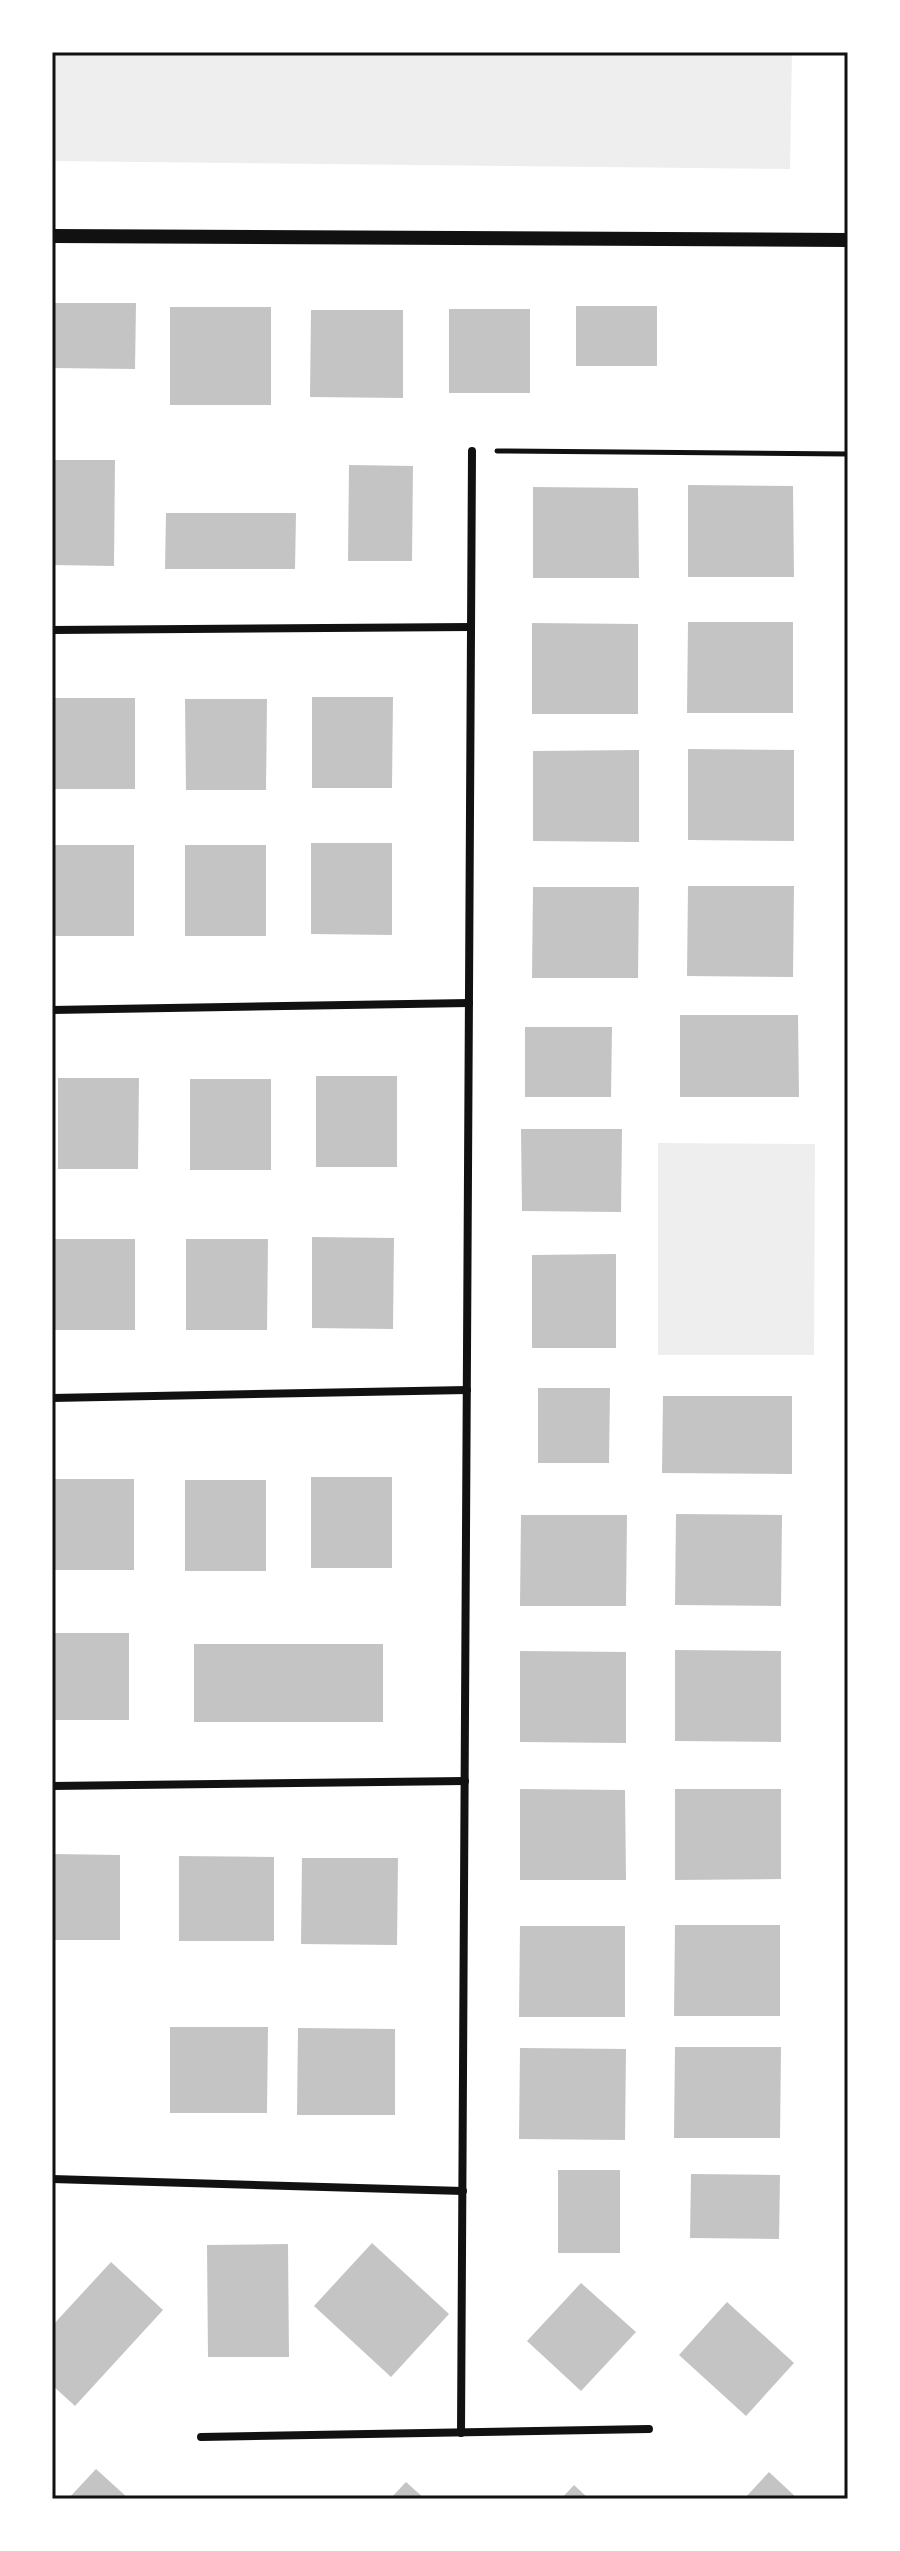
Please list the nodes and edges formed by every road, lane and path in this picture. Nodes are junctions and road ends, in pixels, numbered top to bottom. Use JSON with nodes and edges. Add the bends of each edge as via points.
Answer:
{"nodes":[{"id":1,"x":52,"y":236,"type":"edge"},
{"id":2,"x":848,"y":240,"type":"edge"},
{"id":3,"x":472,"y":451,"type":"joint"},
{"id":4,"x":848,"y":454,"type":"edge"},
{"id":5,"x":471,"y":627,"type":"junction"},
{"id":6,"x":52,"y":630,"type":"edge"},
{"id":7,"x":469,"y":1003,"type":"junction"},
{"id":8,"x":52,"y":1010,"type":"edge"},
{"id":9,"x":467,"y":1390,"type":"junction"},
{"id":10,"x":52,"y":1398,"type":"edge"},
{"id":11,"x":465,"y":1781,"type":"junction"},
{"id":12,"x":52,"y":1786,"type":"edge"},
{"id":13,"x":52,"y":2179,"type":"edge"},
{"id":14,"x":463,"y":2191,"type":"junction"},
{"id":15,"x":649,"y":2429,"type":"dead end"},
{"id":16,"x":461,"y":2433,"type":"junction"},
{"id":17,"x":201,"y":2437,"type":"dead end"}],
"edges":[{"from":1,"to":2,"type":"street"},
{"from":3,"to":4,"type":"path"},
{"from":3,"to":5,"type":"street"},
{"from":5,"to":6,"type":"street"},
{"from":5,"to":7,"type":"street"},
{"from":7,"to":8,"type":"street"},
{"from":7,"to":9,"type":"street"},
{"from":9,"to":10,"type":"street"},
{"from":9,"to":11,"type":"street"},
{"from":11,"to":12,"type":"street"},
{"from":11,"to":14,"type":"street"},
{"from":13,"to":14,"type":"street"},
{"from":14,"to":16,"type":"street"},
{"from":15,"to":16,"type":"street"},
{"from":16,"to":17,"type":"street"}]}
